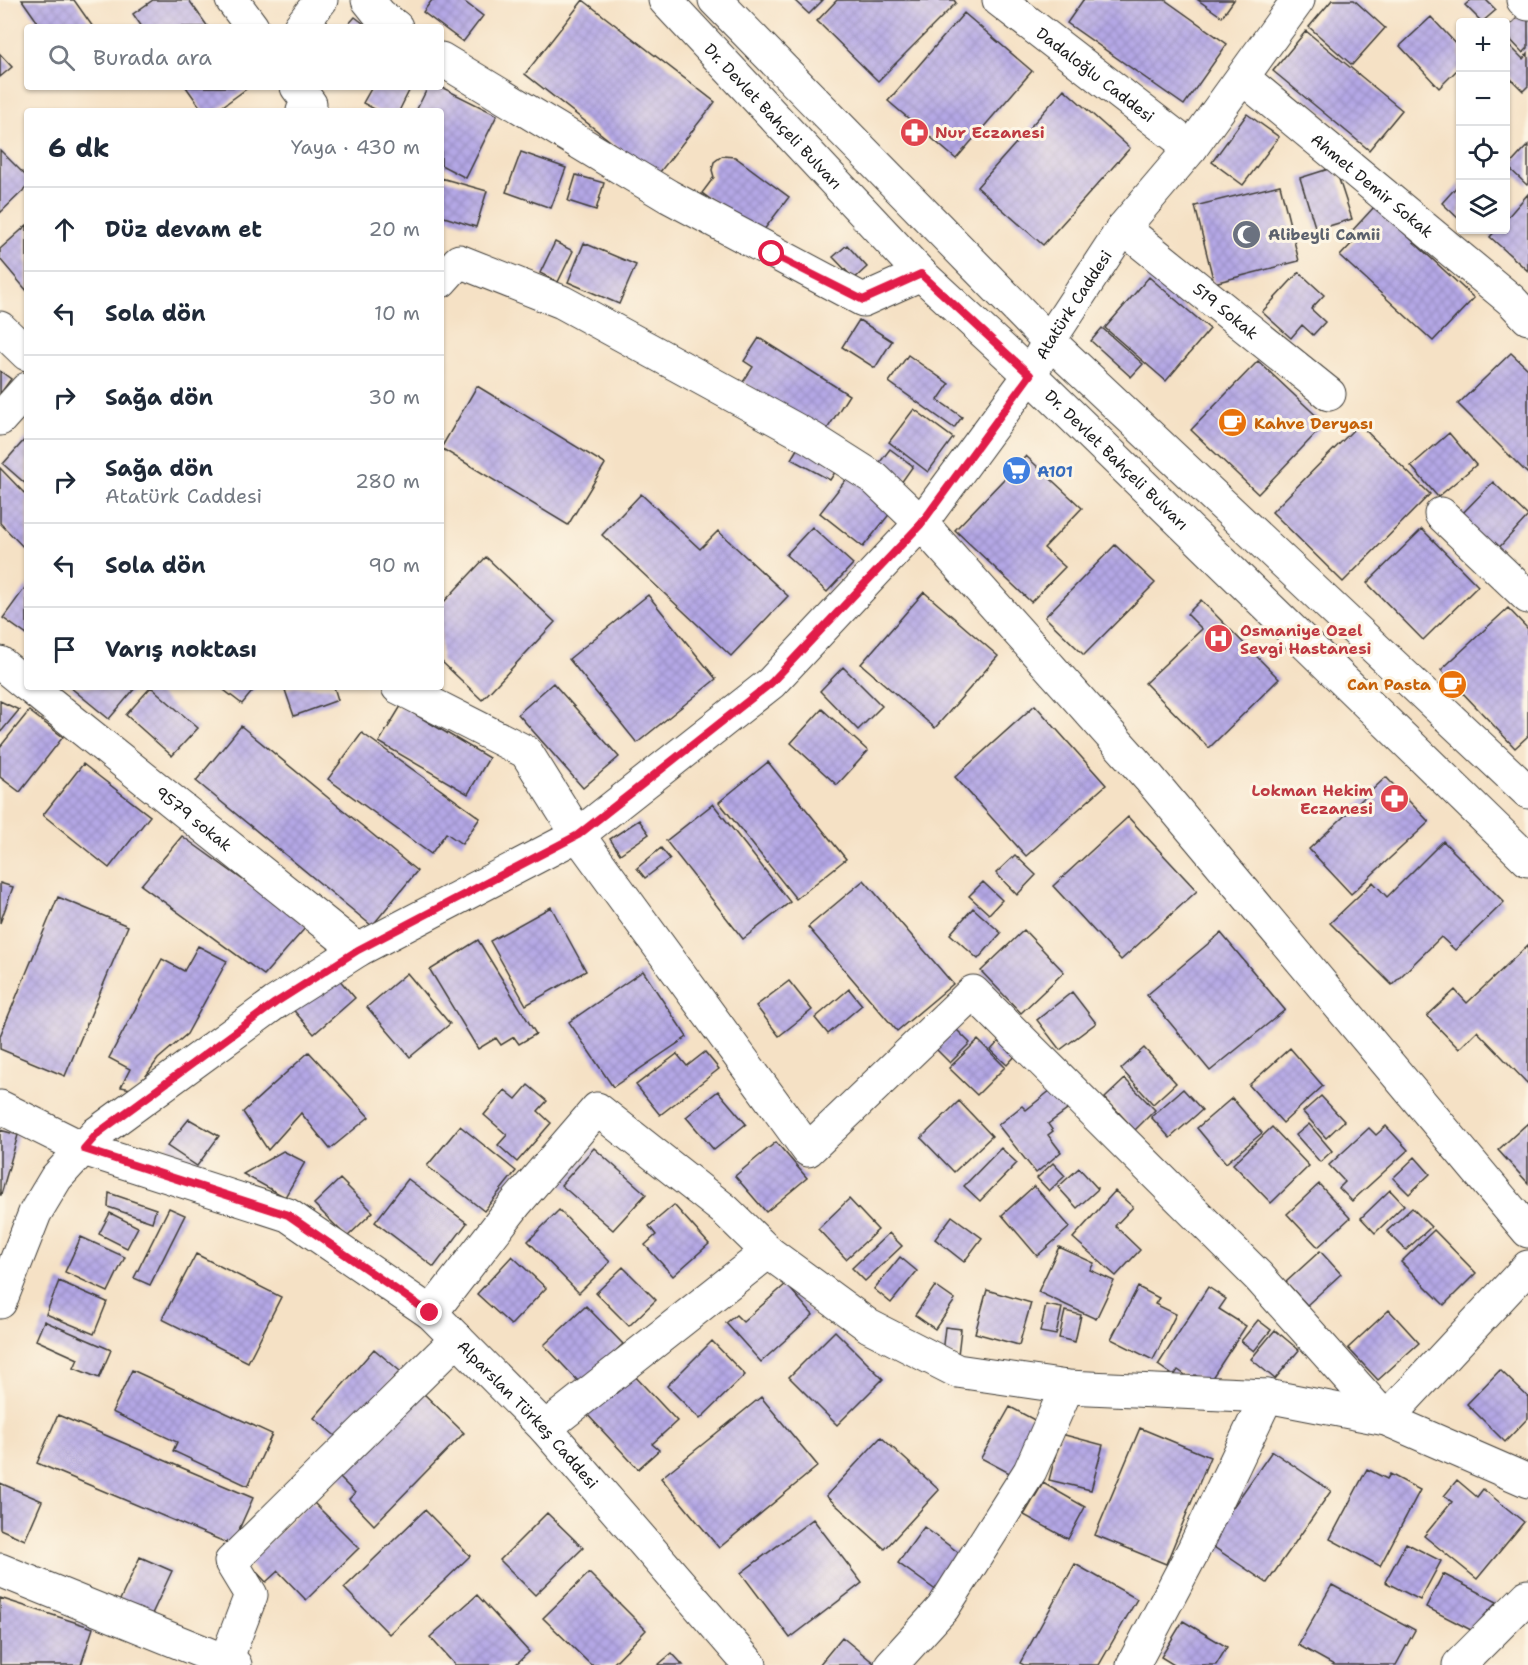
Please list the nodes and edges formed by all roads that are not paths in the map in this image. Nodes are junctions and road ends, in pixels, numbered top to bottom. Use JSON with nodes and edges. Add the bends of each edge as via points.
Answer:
{"nodes":[{"id":1,"x":232,"y":0,"type":"edge"},
{"id":2,"x":321,"y":0,"type":"edge"},
{"id":3,"x":368,"y":0,"type":"edge"},
{"id":4,"x":665,"y":0,"type":"edge"},
{"id":5,"x":715,"y":0,"type":"edge"},
{"id":6,"x":999,"y":0,"type":"edge"},
{"id":7,"x":1298,"y":0,"type":"edge"},
{"id":8,"x":1523,"y":0,"type":"edge"},
{"id":9,"x":1528,"y":4,"type":"edge"},
{"id":10,"x":250,"y":24,"type":"edge"},
{"id":11,"x":302,"y":24,"type":"edge"},
{"id":12,"x":392,"y":24,"type":"edge"},
{"id":13,"x":444,"y":62,"type":"edge"},
{"id":14,"x":1243,"y":78,"type":"junction"},
{"id":15,"x":299,"y":90,"type":"edge"},
{"id":16,"x":306,"y":108,"type":"edge"},
{"id":17,"x":1191,"y":148,"type":"junction"},
{"id":18,"x":1123,"y":228,"type":"junction"},
{"id":19,"x":921,"y":274,"type":"junction"},
{"id":20,"x":444,"y":278,"type":"edge"},
{"id":21,"x":1528,"y":318,"type":"edge"},
{"id":22,"x":0,"y":328,"type":"edge"},
{"id":23,"x":1049,"y":341,"type":"junction"},
{"id":24,"x":24,"y":351,"type":"edge"},
{"id":25,"x":1030,"y":375,"type":"junction"},
{"id":26,"x":24,"y":392,"type":"edge"},
{"id":27,"x":1329,"y":394,"type":"dead end"},
{"id":28,"x":0,"y":419,"type":"edge"},
{"id":29,"x":1441,"y":514,"type":"dead end"},
{"id":30,"x":921,"y":524,"type":"junction"},
{"id":31,"x":1528,"y":597,"type":"edge"},
{"id":32,"x":0,"y":663,"type":"edge"},
{"id":33,"x":24,"y":683,"type":"edge"},
{"id":34,"x":33,"y":690,"type":"edge"},
{"id":35,"x":404,"y":690,"type":"edge"},
{"id":36,"x":1528,"y":792,"type":"edge"},
{"id":37,"x":578,"y":835,"type":"junction"},
{"id":38,"x":1528,"y":860,"type":"edge"},
{"id":39,"x":358,"y":950,"type":"junction"},
{"id":40,"x":0,"y":1107,"type":"edge"},
{"id":41,"x":84,"y":1149,"type":"junction"},
{"id":42,"x":1528,"y":1232,"type":"edge"},
{"id":43,"x":768,"y":1252,"type":"junction"},
{"id":44,"x":1528,"y":1267,"type":"edge"},
{"id":45,"x":0,"y":1302,"type":"edge"},
{"id":46,"x":430,"y":1313,"type":"junction"},
{"id":47,"x":457,"y":1339,"type":"junction"},
{"id":48,"x":1067,"y":1387,"type":"junction"},
{"id":49,"x":1266,"y":1396,"type":"junction"},
{"id":50,"x":1386,"y":1419,"type":"junction"},
{"id":51,"x":545,"y":1428,"type":"junction"},
{"id":52,"x":1528,"y":1481,"type":"edge"},
{"id":53,"x":0,"y":1570,"type":"edge"},
{"id":54,"x":1525,"y":1603,"type":"edge"},
{"id":55,"x":230,"y":1664,"type":"edge"},
{"id":56,"x":750,"y":1665,"type":"edge"},
{"id":57,"x":891,"y":1665,"type":"edge"},
{"id":58,"x":1133,"y":1665,"type":"edge"},
{"id":59,"x":1459,"y":1665,"type":"edge"}],
"edges":[{"from":1,"to":10,"type":"street"},
{"from":2,"to":11,"type":"street"},
{"from":3,"to":12,"type":"street"},
{"from":4,"to":19,"type":"street","name":"Dr. Devlet Bahçeli Bulvarı"},
{"from":5,"to":23,"type":"street"},
{"from":6,"to":17,"type":"street","name":"Dadaloğlu Caddesi"},
{"from":7,"to":14,"type":"street","name":"Atatürk Caddesi"},
{"from":8,"to":9,"type":"street"},
{"from":13,"to":19,"type":"street","via":[[668,196],[863,300]]},
{"from":14,"to":17,"type":"street","name":"Atatürk Caddesi"},
{"from":14,"to":21,"type":"street","name":"Ahmet Demir Sokak"},
{"from":15,"to":16,"type":"street","via":[[310,104]]},
{"from":17,"to":18,"type":"street","name":"Atatürk Caddesi"},
{"from":18,"to":23,"type":"street","name":"Atatürk Caddesi"},
{"from":18,"to":27,"type":"street","name":"519 Sokak"},
{"from":19,"to":25,"type":"street","name":"Dr. Devlet Bahçeli Bulvarı"},
{"from":20,"to":30,"type":"street","via":[[459,261],[562,302],[811,438],[874,478]]},
{"from":22,"to":24,"type":"street"},
{"from":23,"to":25,"type":"street","name":"Atatürk Caddesi"},
{"from":23,"to":36,"type":"street"},
{"from":25,"to":30,"type":"street","name":"Atatürk Caddesi"},
{"from":25,"to":38,"type":"street","name":"Dr. Devlet Bahçeli Bulvarı"},
{"from":26,"to":28,"type":"street"},
{"from":29,"to":31,"type":"street"},
{"from":30,"to":37,"type":"street","name":"Atatürk Caddesi","via":[[771,683]]},
{"from":30,"to":42,"type":"street","via":[[1149,778]]},
{"from":32,"to":33,"type":"street","name":"9579 sokak"},
{"from":34,"to":39,"type":"street","name":"9579 sokak"},
{"from":35,"to":37,"type":"street","via":[[526,752]]},
{"from":37,"to":39,"type":"street","name":"Atatürk Caddesi"},
{"from":37,"to":50,"type":"street","via":[[808,1150],[972,992],[1258,1276]]},
{"from":39,"to":41,"type":"street","name":"Atatürk Caddesi","via":[[275,1003],[98,1133]]},
{"from":40,"to":41,"type":"street","name":"Alparslan Türkeş Caddesi"},
{"from":41,"to":45,"type":"street","name":"Atatürk Caddesi","via":[[56,1178],[35,1213]]},
{"from":41,"to":46,"type":"street","name":"Alparslan Türkeş Caddesi","via":[[288,1215]]},
{"from":43,"to":46,"type":"street","via":[[724,1210],[597,1108]]},
{"from":43,"to":48,"type":"street","via":[[869,1326],[957,1371]]},
{"from":43,"to":51,"type":"street"},
{"from":44,"to":50,"type":"street"},
{"from":46,"to":47,"type":"street","name":"Alparslan Türkeş Caddesi"},
{"from":47,"to":51,"type":"street","name":"Alparslan Türkeş Caddesi"},
{"from":47,"to":55,"type":"street","via":[[231,1562],[251,1595]]},
{"from":48,"to":49,"type":"street"},
{"from":48,"to":57,"type":"street","via":[[1030,1471],[944,1608]]},
{"from":49,"to":50,"type":"street"},
{"from":49,"to":58,"type":"street","via":[[1193,1551]]},
{"from":50,"to":52,"type":"street"},
{"from":51,"to":56,"type":"street","name":"Alparslan Türkeş Caddesi"},
{"from":53,"to":55,"type":"street"},
{"from":54,"to":59,"type":"street"}]}
